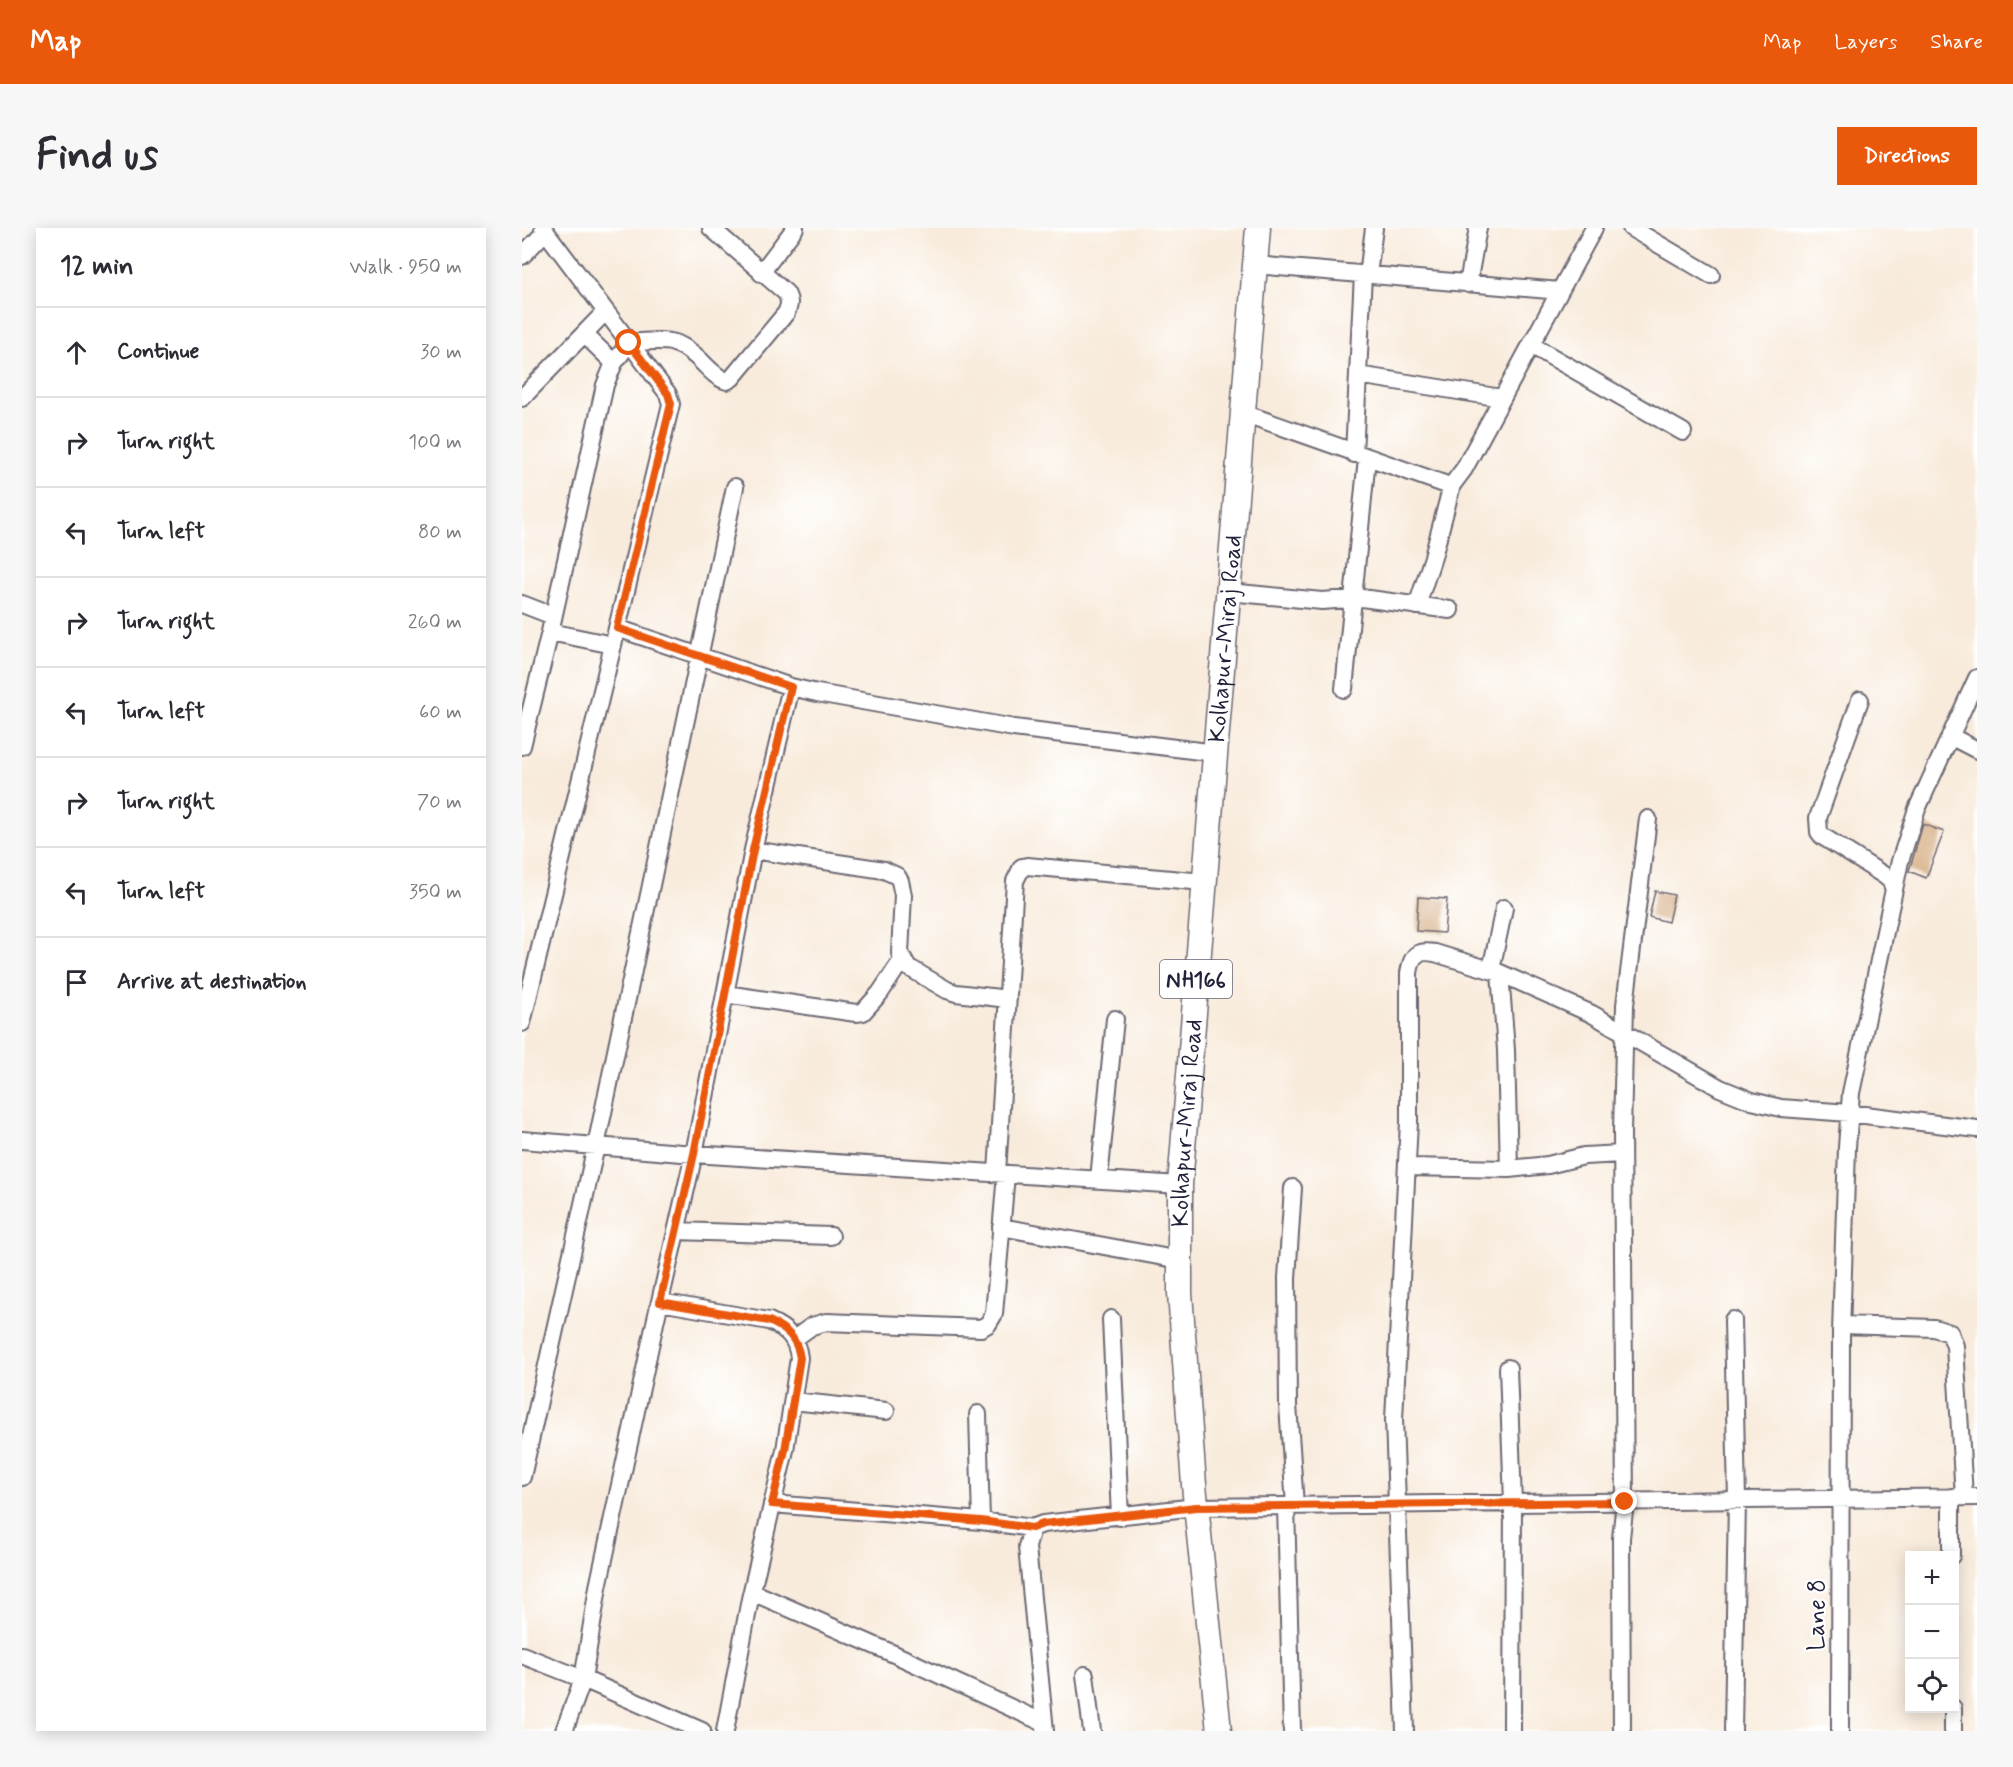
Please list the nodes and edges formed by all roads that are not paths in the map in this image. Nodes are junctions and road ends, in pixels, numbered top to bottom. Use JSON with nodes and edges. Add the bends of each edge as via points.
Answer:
{"nodes":[{"id":1,"x":711,"y":228,"type":"edge"},
{"id":2,"x":795,"y":228,"type":"edge"},
{"id":3,"x":1258,"y":228,"type":"edge"},
{"id":4,"x":1374,"y":228,"type":"edge"},
{"id":5,"x":1478,"y":228,"type":"edge"},
{"id":6,"x":1594,"y":228,"type":"edge"},
{"id":7,"x":1630,"y":228,"type":"edge"},
{"id":8,"x":544,"y":230,"type":"edge"},
{"id":9,"x":522,"y":256,"type":"edge"},
{"id":10,"x":1255,"y":265,"type":"junction"},
{"id":11,"x":761,"y":273,"type":"junction"},
{"id":12,"x":1365,"y":275,"type":"junction"},
{"id":13,"x":1711,"y":275,"type":"dead end"},
{"id":14,"x":1468,"y":284,"type":"junction"},
{"id":15,"x":1560,"y":291,"type":"junction"},
{"id":16,"x":605,"y":312,"type":"junction"},
{"id":17,"x":584,"y":334,"type":"junction"},
{"id":18,"x":629,"y":343,"type":"junction"},
{"id":19,"x":1531,"y":345,"type":"junction"},
{"id":20,"x":614,"y":363,"type":"junction"},
{"id":21,"x":1358,"y":375,"type":"junction"},
{"id":22,"x":522,"y":398,"type":"edge"},
{"id":23,"x":1502,"y":398,"type":"junction"},
{"id":24,"x":1243,"y":413,"type":"junction"},
{"id":25,"x":1683,"y":432,"type":"dead end"},
{"id":26,"x":1360,"y":456,"type":"junction"},
{"id":27,"x":1452,"y":485,"type":"junction"},
{"id":28,"x":735,"y":487,"type":"dead end"},
{"id":29,"x":1229,"y":592,"type":"junction"},
{"id":30,"x":1353,"y":598,"type":"junction"},
{"id":31,"x":522,"y":604,"type":"edge"},
{"id":32,"x":1416,"y":606,"type":"junction"},
{"id":33,"x":1450,"y":610,"type":"dead end"},
{"id":34,"x":552,"y":624,"type":"junction"},
{"id":35,"x":617,"y":628,"type":"junction"},
{"id":36,"x":612,"y":645,"type":"junction"},
{"id":37,"x":698,"y":655,"type":"junction"},
{"id":38,"x":1977,"y":678,"type":"edge"},
{"id":39,"x":791,"y":687,"type":"junction"},
{"id":40,"x":1344,"y":689,"type":"dead end"},
{"id":41,"x":1860,"y":700,"type":"dead end"},
{"id":42,"x":1950,"y":736,"type":"junction"},
{"id":43,"x":522,"y":746,"type":"edge"},
{"id":44,"x":1977,"y":750,"type":"edge"},
{"id":45,"x":1216,"y":753,"type":"junction"},
{"id":46,"x":1648,"y":819,"type":"dead end"},
{"id":47,"x":753,"y":850,"type":"junction"},
{"id":48,"x":1204,"y":882,"type":"junction"},
{"id":49,"x":1893,"y":887,"type":"junction"},
{"id":50,"x":1504,"y":908,"type":"dead end"},
{"id":51,"x":902,"y":960,"type":"junction"},
{"id":52,"x":1496,"y":972,"type":"junction"},
{"id":53,"x":725,"y":994,"type":"junction"},
{"id":54,"x":1008,"y":999,"type":"junction"},
{"id":55,"x":1115,"y":1019,"type":"dead end"},
{"id":56,"x":522,"y":1023,"type":"edge"},
{"id":57,"x":1623,"y":1032,"type":"junction"},
{"id":58,"x":1849,"y":1113,"type":"junction"},
{"id":59,"x":1977,"y":1129,"type":"edge"},
{"id":60,"x":522,"y":1140,"type":"edge"},
{"id":61,"x":596,"y":1146,"type":"junction"},
{"id":62,"x":694,"y":1154,"type":"junction"},
{"id":63,"x":1622,"y":1154,"type":"junction"},
{"id":64,"x":1407,"y":1167,"type":"junction"},
{"id":65,"x":1509,"y":1169,"type":"junction"},
{"id":66,"x":1001,"y":1173,"type":"junction"},
{"id":67,"x":1099,"y":1179,"type":"junction"},
{"id":68,"x":1180,"y":1185,"type":"junction"},
{"id":69,"x":1293,"y":1188,"type":"dead end"},
{"id":70,"x":1001,"y":1227,"type":"junction"},
{"id":71,"x":676,"y":1231,"type":"junction"},
{"id":72,"x":831,"y":1236,"type":"dead end"},
{"id":73,"x":1180,"y":1260,"type":"junction"},
{"id":74,"x":660,"y":1302,"type":"junction"},
{"id":75,"x":1111,"y":1319,"type":"dead end"},
{"id":76,"x":1733,"y":1320,"type":"dead end"},
{"id":77,"x":1842,"y":1325,"type":"junction"},
{"id":78,"x":794,"y":1339,"type":"junction"},
{"id":79,"x":1508,"y":1368,"type":"dead end"},
{"id":80,"x":793,"y":1401,"type":"junction"},
{"id":81,"x":886,"y":1411,"type":"dead end"},
{"id":82,"x":978,"y":1414,"type":"dead end"},
{"id":83,"x":522,"y":1477,"type":"edge"},
{"id":84,"x":1964,"y":1497,"type":"edge"},
{"id":85,"x":1841,"y":1499,"type":"junction"},
{"id":86,"x":1737,"y":1500,"type":"junction"},
{"id":87,"x":1625,"y":1502,"type":"junction"},
{"id":88,"x":1513,"y":1503,"type":"junction"},
{"id":89,"x":772,"y":1504,"type":"junction"},
{"id":90,"x":1398,"y":1504,"type":"junction"},
{"id":91,"x":1291,"y":1506,"type":"junction"},
{"id":92,"x":1196,"y":1507,"type":"junction"},
{"id":93,"x":1120,"y":1516,"type":"junction"},
{"id":94,"x":981,"y":1521,"type":"junction"},
{"id":95,"x":1032,"y":1528,"type":"junction"},
{"id":96,"x":1953,"y":1551,"type":"edge"},
{"id":97,"x":752,"y":1592,"type":"junction"},
{"id":98,"x":522,"y":1655,"type":"edge"},
{"id":99,"x":1085,"y":1675,"type":"dead end"},
{"id":100,"x":583,"y":1679,"type":"junction"},
{"id":101,"x":1953,"y":1713,"type":"edge"},
{"id":102,"x":1044,"y":1727,"type":"edge"},
{"id":103,"x":564,"y":1731,"type":"edge"},
{"id":104,"x":702,"y":1731,"type":"edge"},
{"id":105,"x":725,"y":1731,"type":"edge"},
{"id":106,"x":1092,"y":1731,"type":"edge"},
{"id":107,"x":1219,"y":1731,"type":"edge"},
{"id":108,"x":1292,"y":1731,"type":"edge"},
{"id":109,"x":1405,"y":1731,"type":"edge"},
{"id":110,"x":1512,"y":1731,"type":"edge"},
{"id":111,"x":1622,"y":1731,"type":"edge"},
{"id":112,"x":1733,"y":1731,"type":"edge"},
{"id":113,"x":1840,"y":1731,"type":"edge"},
{"id":114,"x":1953,"y":1731,"type":"edge"}],
"edges":[{"from":1,"to":11,"type":"street"},
{"from":2,"to":11,"type":"street"},
{"from":3,"to":10,"type":"highway","name":"Kolhapur-Miraj Road","number":"NH166"},
{"from":4,"to":12,"type":"street"},
{"from":5,"to":14,"type":"street"},
{"from":6,"to":15,"type":"street"},
{"from":7,"to":13,"type":"street"},
{"from":8,"to":9,"type":"street"},
{"from":8,"to":16,"type":"street"},
{"from":10,"to":12,"type":"street"},
{"from":10,"to":24,"type":"highway","name":"Kolhapur-Miraj Road","number":"NH166"},
{"from":11,"to":18,"type":"street","via":[[786,292],[789,306],[727,381],[676,342]]},
{"from":12,"to":14,"type":"street"},
{"from":12,"to":21,"type":"street"},
{"from":14,"to":15,"type":"street"},
{"from":15,"to":19,"type":"street"},
{"from":16,"to":17,"type":"street"},
{"from":16,"to":18,"type":"street"},
{"from":17,"to":20,"type":"street"},
{"from":17,"to":22,"type":"street"},
{"from":18,"to":20,"type":"street"},
{"from":18,"to":35,"type":"street","via":[[668,394],[671,404]]},
{"from":19,"to":23,"type":"street"},
{"from":19,"to":25,"type":"street"},
{"from":20,"to":34,"type":"street","via":[[605,385]]},
{"from":21,"to":23,"type":"street"},
{"from":21,"to":26,"type":"street"},
{"from":23,"to":27,"type":"street"},
{"from":24,"to":26,"type":"street"},
{"from":24,"to":29,"type":"highway","name":"Kolhapur-Miraj Road","number":"NH166"},
{"from":26,"to":27,"type":"street"},
{"from":26,"to":30,"type":"street"},
{"from":27,"to":32,"type":"street"},
{"from":28,"to":37,"type":"street"},
{"from":29,"to":30,"type":"street","via":[[1322,601]]},
{"from":29,"to":45,"type":"highway","name":"Kolhapur-Miraj Road","number":"NH166"},
{"from":30,"to":32,"type":"street"},
{"from":30,"to":40,"type":"street"},
{"from":31,"to":34,"type":"street"},
{"from":32,"to":33,"type":"street"},
{"from":34,"to":36,"type":"street"},
{"from":34,"to":43,"type":"street"},
{"from":35,"to":36,"type":"street"},
{"from":35,"to":37,"type":"street"},
{"from":36,"to":56,"type":"street"},
{"from":37,"to":39,"type":"street"},
{"from":37,"to":61,"type":"street"},
{"from":38,"to":42,"type":"street","name":"Lane 8"},
{"from":39,"to":45,"type":"street","via":[[1014,728]]},
{"from":39,"to":47,"type":"street"},
{"from":41,"to":49,"type":"street","via":[[1818,826],[1822,836],[1891,880]]},
{"from":42,"to":44,"type":"street"},
{"from":42,"to":49,"type":"street","name":"Lane 8","via":[[1917,809]]},
{"from":45,"to":48,"type":"highway","name":"Kolhapur-Miraj Road","number":"NH166"},
{"from":46,"to":57,"type":"street"},
{"from":47,"to":51,"type":"street","via":[[884,870],[897,876],[903,895],[899,944]]},
{"from":47,"to":53,"type":"street"},
{"from":48,"to":54,"type":"street","via":[[1022,867],[1016,881]]},
{"from":48,"to":68,"type":"highway","name":"Kolhapur-Miraj Road","number":"NH166"},
{"from":49,"to":58,"type":"street","name":"Lane 8"},
{"from":50,"to":52,"type":"street"},
{"from":51,"to":53,"type":"street","via":[[863,1012]]},
{"from":51,"to":54,"type":"street","via":[[947,990]]},
{"from":52,"to":57,"type":"street","via":[[1592,1014]]},
{"from":52,"to":64,"type":"street","via":[[1424,951],[1418,952],[1410,964]]},
{"from":52,"to":65,"type":"street","via":[[1506,1050]]},
{"from":53,"to":62,"type":"street"},
{"from":54,"to":66,"type":"street"},
{"from":55,"to":67,"type":"street"},
{"from":57,"to":58,"type":"street","via":[[1720,1088],[1752,1101],[1781,1108]]},
{"from":57,"to":63,"type":"street"},
{"from":58,"to":59,"type":"street"},
{"from":58,"to":77,"type":"street","name":"Lane 8"},
{"from":60,"to":61,"type":"street"},
{"from":61,"to":62,"type":"street"},
{"from":61,"to":83,"type":"street"},
{"from":62,"to":66,"type":"street"},
{"from":62,"to":71,"type":"street"},
{"from":63,"to":65,"type":"street","via":[[1584,1156]]},
{"from":63,"to":87,"type":"street"},
{"from":64,"to":65,"type":"street"},
{"from":64,"to":90,"type":"street","via":[[1394,1419]]},
{"from":66,"to":67,"type":"street"},
{"from":66,"to":70,"type":"street"},
{"from":67,"to":68,"type":"street"},
{"from":68,"to":73,"type":"highway","name":"Kolhapur-Miraj Road","number":"NH166"},
{"from":69,"to":91,"type":"street","via":[[1287,1278]]},
{"from":70,"to":73,"type":"street"},
{"from":70,"to":78,"type":"street","via":[[994,1314],[981,1328],[826,1322],[812,1326]]},
{"from":71,"to":72,"type":"street"},
{"from":71,"to":74,"type":"street"},
{"from":73,"to":92,"type":"highway","name":"Kolhapur-Miraj Road","number":"NH166"},
{"from":74,"to":78,"type":"street","via":[[769,1321]]},
{"from":74,"to":100,"type":"street","via":[[598,1587]]},
{"from":75,"to":93,"type":"street"},
{"from":76,"to":86,"type":"street"},
{"from":77,"to":84,"type":"street","via":[[1934,1328],[1950,1333],[1955,1346]]},
{"from":77,"to":85,"type":"street","name":"Lane 8"},
{"from":78,"to":80,"type":"street","via":[[800,1358]]},
{"from":79,"to":88,"type":"street"},
{"from":80,"to":81,"type":"street"},
{"from":80,"to":89,"type":"street"},
{"from":82,"to":94,"type":"street"},
{"from":84,"to":85,"type":"street"},
{"from":84,"to":96,"type":"street"},
{"from":85,"to":86,"type":"street"},
{"from":85,"to":113,"type":"street","name":"Lane 8"},
{"from":86,"to":87,"type":"street"},
{"from":86,"to":112,"type":"street"},
{"from":87,"to":88,"type":"street"},
{"from":87,"to":111,"type":"street","via":[[1621,1538]]},
{"from":88,"to":90,"type":"street"},
{"from":88,"to":110,"type":"street"},
{"from":89,"to":94,"type":"street"},
{"from":89,"to":97,"type":"street"},
{"from":90,"to":91,"type":"street"},
{"from":90,"to":109,"type":"street"},
{"from":91,"to":92,"type":"street"},
{"from":91,"to":108,"type":"street"},
{"from":92,"to":93,"type":"street"},
{"from":92,"to":107,"type":"highway","name":"Kolhapur-Miraj Road","number":"NH166"},
{"from":93,"to":95,"type":"street"},
{"from":94,"to":95,"type":"street"},
{"from":95,"to":102,"type":"street","via":[[1027,1546]]},
{"from":97,"to":102,"type":"street","via":[[894,1654]]},
{"from":97,"to":105,"type":"street"},
{"from":98,"to":100,"type":"street"},
{"from":99,"to":106,"type":"street"},
{"from":100,"to":103,"type":"street"},
{"from":100,"to":104,"type":"street"},
{"from":101,"to":114,"type":"street"}]}
